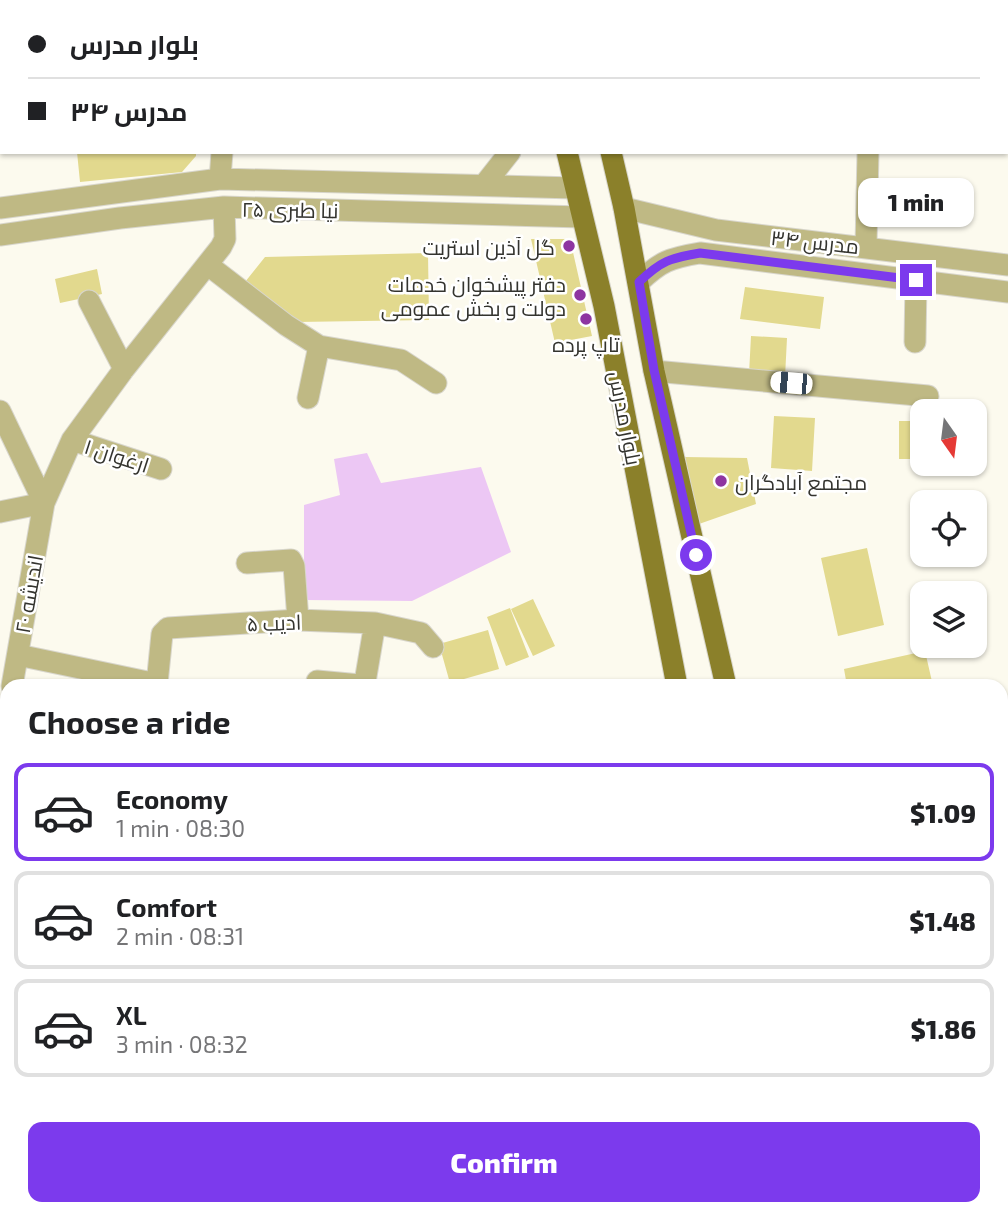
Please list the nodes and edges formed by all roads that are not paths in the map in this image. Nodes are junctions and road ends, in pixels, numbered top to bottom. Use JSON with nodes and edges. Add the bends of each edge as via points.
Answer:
{"nodes":[{"id":1,"x":222,"y":154,"type":"edge"},
{"id":2,"x":508,"y":154,"type":"edge"},
{"id":3,"x":567,"y":154,"type":"edge"},
{"id":4,"x":611,"y":154,"type":"edge"},
{"id":5,"x":869,"y":154,"type":"edge"},
{"id":6,"x":220,"y":179,"type":"junction"},
{"id":7,"x":383,"y":183,"type":"junction"},
{"id":8,"x":484,"y":185,"type":"junction"},
{"id":9,"x":575,"y":188,"type":"junction"},
{"id":10,"x":224,"y":207,"type":"junction"},
{"id":11,"x":0,"y":208,"type":"edge"},
{"id":12,"x":624,"y":208,"type":"junction"},
{"id":13,"x":379,"y":211,"type":"junction"},
{"id":14,"x":582,"y":217,"type":"junction"},
{"id":15,"x":0,"y":235,"type":"edge"},
{"id":16,"x":866,"y":246,"type":"junction"},
{"id":17,"x":208,"y":265,"type":"junction"},
{"id":18,"x":1008,"y":265,"type":"edge"},
{"id":19,"x":916,"y":280,"type":"junction"},
{"id":20,"x":639,"y":282,"type":"junction"},
{"id":21,"x":1008,"y":292,"type":"edge"},
{"id":22,"x":89,"y":300,"type":"dead end"},
{"id":23,"x":915,"y":342,"type":"dead end"},
{"id":24,"x":319,"y":346,"type":"junction"},
{"id":25,"x":124,"y":369,"type":"junction"},
{"id":26,"x":654,"y":370,"type":"junction"},
{"id":27,"x":436,"y":383,"type":"dead end"},
{"id":28,"x":928,"y":396,"type":"dead end"},
{"id":29,"x":308,"y":398,"type":"dead end"},
{"id":30,"x":0,"y":411,"type":"edge"},
{"id":31,"x":72,"y":440,"type":"junction"},
{"id":32,"x":161,"y":469,"type":"dead end"},
{"id":33,"x":44,"y":503,"type":"junction"},
{"id":34,"x":0,"y":512,"type":"edge"},
{"id":35,"x":247,"y":563,"type":"dead end"},
{"id":36,"x":298,"y":620,"type":"junction"},
{"id":37,"x":374,"y":623,"type":"junction"},
{"id":38,"x":433,"y":647,"type":"dead end"},
{"id":39,"x":18,"y":654,"type":"junction"},
{"id":40,"x":13,"y":679,"type":"edge"},
{"id":41,"x":130,"y":679,"type":"edge"},
{"id":42,"x":158,"y":679,"type":"edge"},
{"id":43,"x":365,"y":679,"type":"edge"},
{"id":44,"x":676,"y":679,"type":"edge"},
{"id":45,"x":724,"y":679,"type":"edge"}],
"edges":[{"from":1,"to":6,"type":"street"},
{"from":2,"to":8,"type":"street"},
{"from":3,"to":9,"type":"main road","name":"بلوار مدرس"},
{"from":4,"to":12,"type":"main road","name":"بلوار مدرس"},
{"from":5,"to":16,"type":"street"},
{"from":6,"to":7,"type":"street","name":"نیا طبری ۲۵"},
{"from":6,"to":11,"type":"street","name":"نیا طبری ۲۵"},
{"from":7,"to":8,"type":"street","name":"نیا طبری ۲۵"},
{"from":7,"to":13,"type":"street"},
{"from":8,"to":9,"type":"street","name":"نیا طبری ۲۵"},
{"from":9,"to":14,"type":"main road","name":"بلوار مدرس"},
{"from":10,"to":13,"type":"street","name":"نیا طبری ۲۵"},
{"from":10,"to":15,"type":"street","name":"نیا طبری ۲۵"},
{"from":10,"to":17,"type":"street","name":"اندیشه ۲۰","via":[[225,239]]},
{"from":12,"to":16,"type":"street","name":"مدرس ۳۴","via":[[716,230]]},
{"from":12,"to":20,"type":"main road","name":"بلوار مدرس"},
{"from":13,"to":14,"type":"street","name":"نیا طبری ۲۵"},
{"from":14,"to":44,"type":"main road","name":"بلوار مدرس","via":[[604,306]]},
{"from":16,"to":18,"type":"street","name":"مدرس ۳۴"},
{"from":17,"to":24,"type":"street"},
{"from":17,"to":25,"type":"street","name":"اندیشه ۲۰"},
{"from":19,"to":20,"type":"street","name":"مدرس ۳۴","via":[[700,253],[672,257]]},
{"from":19,"to":21,"type":"street","name":"مدرس ۳۴"},
{"from":19,"to":23,"type":"street"},
{"from":20,"to":26,"type":"main road","name":"بلوار مدرس"},
{"from":22,"to":25,"type":"street"},
{"from":24,"to":27,"type":"street","via":[[401,360]]},
{"from":24,"to":29,"type":"street"},
{"from":25,"to":31,"type":"street","name":"اندیشه ۲۰"},
{"from":26,"to":28,"type":"street"},
{"from":26,"to":45,"type":"main road","name":"بلوار مدرس"},
{"from":30,"to":33,"type":"street"},
{"from":31,"to":32,"type":"street","name":"ارغوان ۱"},
{"from":31,"to":33,"type":"street","name":"اندیشه ۲۰"},
{"from":33,"to":34,"type":"street"},
{"from":33,"to":39,"type":"street","name":"اندیشه ۲۰"},
{"from":35,"to":36,"type":"street","via":[[291,560]]},
{"from":36,"to":37,"type":"street","name":"ادیب ۵"},
{"from":36,"to":42,"type":"street","name":"ادیب ۵","via":[[168,628],[162,634]]},
{"from":37,"to":38,"type":"street","name":"ادیب ۵","via":[[421,634]]},
{"from":37,"to":43,"type":"street"},
{"from":39,"to":40,"type":"street","name":"اندیشه ۲۰"},
{"from":39,"to":41,"type":"street"}]}
